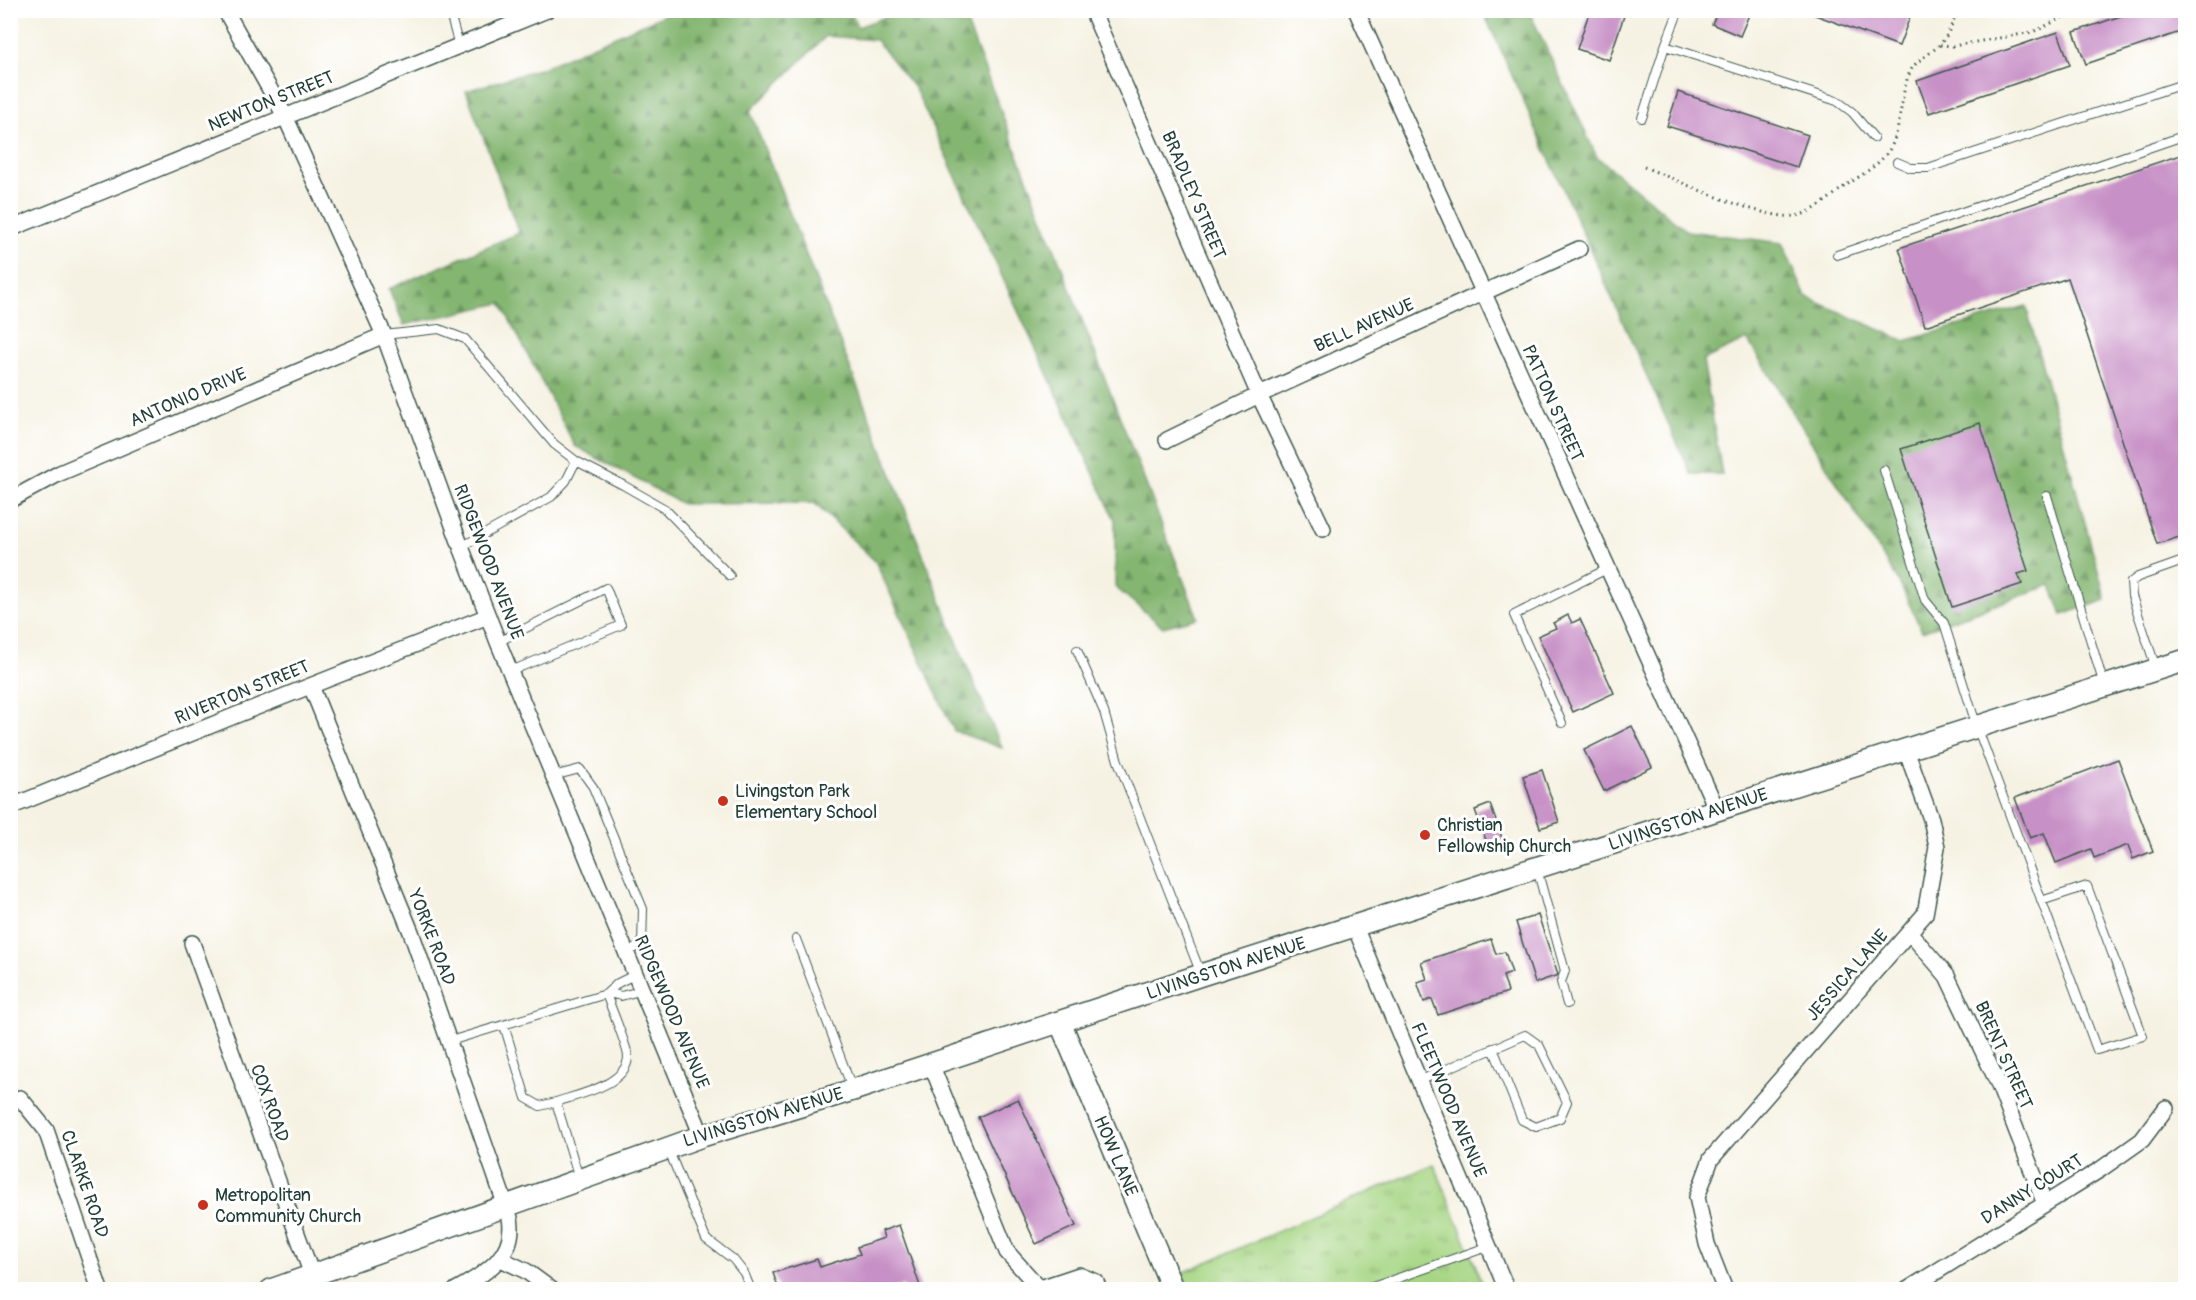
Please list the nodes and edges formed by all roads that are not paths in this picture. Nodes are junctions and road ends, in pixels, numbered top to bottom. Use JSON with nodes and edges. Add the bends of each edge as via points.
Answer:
{"nodes":[{"id":1,"x":225,"y":10,"type":"edge"},
{"id":2,"x":449,"y":10,"type":"edge"},
{"id":3,"x":547,"y":10,"type":"edge"},
{"id":4,"x":1092,"y":10,"type":"edge"},
{"id":5,"x":1356,"y":10,"type":"edge"},
{"id":6,"x":1679,"y":10,"type":"edge"},
{"id":7,"x":459,"y":46,"type":"junction"},
{"id":8,"x":1665,"y":46,"type":"junction"},
{"id":9,"x":2186,"y":83,"type":"edge"},
{"id":10,"x":285,"y":116,"type":"junction"},
{"id":11,"x":1642,"y":118,"type":"dead end"},
{"id":12,"x":2186,"y":135,"type":"edge"},
{"id":13,"x":1874,"y":138,"type":"road end"},
{"id":14,"x":1897,"y":162,"type":"road end"},
{"id":15,"x":10,"y":229,"type":"edge"},
{"id":16,"x":1579,"y":249,"type":"dead end"},
{"id":17,"x":1837,"y":255,"type":"dead end"},
{"id":18,"x":1483,"y":293,"type":"junction"},
{"id":19,"x":384,"y":335,"type":"junction"},
{"id":20,"x":1259,"y":395,"type":"junction"},
{"id":21,"x":1167,"y":441,"type":"dead end"},
{"id":22,"x":576,"y":461,"type":"junction"},
{"id":23,"x":1884,"y":470,"type":"dead end"},
{"id":24,"x":2048,"y":496,"type":"dead end"},
{"id":25,"x":10,"y":500,"type":"edge"},
{"id":26,"x":1323,"y":529,"type":"dead end"},
{"id":27,"x":461,"y":547,"type":"junction"},
{"id":28,"x":2186,"y":560,"type":"edge"},
{"id":29,"x":1607,"y":569,"type":"junction"},
{"id":30,"x":730,"y":576,"type":"dead end"},
{"id":31,"x":489,"y":616,"type":"junction"},
{"id":32,"x":498,"y":642,"type":"junction"},
{"id":33,"x":1077,"y":650,"type":"dead end"},
{"id":34,"x":2186,"y":660,"type":"edge"},
{"id":35,"x":2157,"y":670,"type":"junction"},
{"id":36,"x":512,"y":671,"type":"junction"},
{"id":37,"x":311,"y":686,"type":"junction"},
{"id":38,"x":2105,"y":686,"type":"junction"},
{"id":39,"x":1562,"y":723,"type":"dead end"},
{"id":40,"x":1977,"y":727,"type":"junction"},
{"id":41,"x":1906,"y":750,"type":"junction"},
{"id":42,"x":553,"y":776,"type":"junction"},
{"id":43,"x":10,"y":807,"type":"edge"},
{"id":44,"x":1717,"y":810,"type":"junction"},
{"id":45,"x":1537,"y":868,"type":"junction"},
{"id":46,"x":2041,"y":902,"type":"junction"},
{"id":47,"x":1355,"y":927,"type":"junction"},
{"id":48,"x":1910,"y":933,"type":"junction"},
{"id":49,"x":796,"y":939,"type":"dead end"},
{"id":50,"x":192,"y":943,"type":"dead end"},
{"id":51,"x":626,"y":952,"type":"junction"},
{"id":52,"x":636,"y":974,"type":"junction"},
{"id":53,"x":1201,"y":975,"type":"junction"},
{"id":54,"x":643,"y":990,"type":"junction"},
{"id":55,"x":608,"y":993,"type":"junction"},
{"id":56,"x":1567,"y":1004,"type":"dead end"},
{"id":57,"x":1060,"y":1022,"type":"junction"},
{"id":58,"x":504,"y":1025,"type":"junction"},
{"id":59,"x":450,"y":1041,"type":"junction"},
{"id":60,"x":1493,"y":1048,"type":"junction"},
{"id":61,"x":931,"y":1065,"type":"junction"},
{"id":62,"x":1419,"y":1081,"type":"junction"},
{"id":63,"x":853,"y":1090,"type":"junction"},
{"id":64,"x":20,"y":1098,"type":"dead end"},
{"id":65,"x":556,"y":1102,"type":"junction"},
{"id":66,"x":2166,"y":1108,"type":"dead end"},
{"id":67,"x":702,"y":1136,"type":"junction"},
{"id":68,"x":667,"y":1148,"type":"junction"},
{"id":69,"x":580,"y":1179,"type":"junction"},
{"id":70,"x":2045,"y":1204,"type":"junction"},
{"id":71,"x":507,"y":1206,"type":"junction"},
{"id":72,"x":1490,"y":1246,"type":"junction"},
{"id":73,"x":501,"y":1259,"type":"junction"},
{"id":74,"x":312,"y":1275,"type":"junction"},
{"id":75,"x":1041,"y":1289,"type":"edge"},
{"id":76,"x":100,"y":1290,"type":"edge"},
{"id":77,"x":271,"y":1290,"type":"edge"},
{"id":78,"x":456,"y":1290,"type":"edge"},
{"id":79,"x":552,"y":1290,"type":"edge"},
{"id":80,"x":751,"y":1290,"type":"edge"},
{"id":81,"x":1099,"y":1290,"type":"edge"},
{"id":82,"x":1173,"y":1290,"type":"edge"},
{"id":83,"x":1364,"y":1290,"type":"edge"},
{"id":84,"x":1507,"y":1290,"type":"edge"},
{"id":85,"x":1725,"y":1290,"type":"edge"},
{"id":86,"x":1907,"y":1290,"type":"edge"}],
"edges":[{"from":1,"to":10,"type":"street","name":"RIDGEWOOD AVENUE"},
{"from":2,"to":7,"type":"lane"},
{"from":3,"to":7,"type":"street","name":"NEWTON STREET"},
{"from":4,"to":20,"type":"street","name":"BRADLEY STREET"},
{"from":5,"to":18,"type":"street","name":"PATTON STREET"},
{"from":6,"to":8,"type":"lane"},
{"from":7,"to":10,"type":"street","name":"NEWTON STREET"},
{"from":8,"to":11,"type":"lane"},
{"from":8,"to":13,"type":"lane","via":[[1837,101]]},
{"from":9,"to":14,"type":"lane","via":[[1928,168],[1911,168]]},
{"from":10,"to":15,"type":"street","name":"NEWTON STREET"},
{"from":10,"to":19,"type":"street","name":"RIDGEWOOD AVENUE"},
{"from":12,"to":17,"type":"lane"},
{"from":16,"to":18,"type":"street","name":"BELL AVENUE"},
{"from":18,"to":20,"type":"street","name":"BELL AVENUE"},
{"from":18,"to":29,"type":"street","name":"PATTON STREET"},
{"from":19,"to":22,"type":"lane","via":[[439,329],[465,339],[554,444]]},
{"from":19,"to":25,"type":"street","name":"ANTONIO DRIVE","via":[[60,473]]},
{"from":19,"to":27,"type":"street","name":"RIDGEWOOD AVENUE"},
{"from":20,"to":21,"type":"street","name":"BELL AVENUE"},
{"from":20,"to":26,"type":"street","name":"BRADLEY STREET"},
{"from":22,"to":27,"type":"lane","via":[[566,481],[551,497]]},
{"from":22,"to":30,"type":"lane","via":[[665,509]]},
{"from":23,"to":40,"type":"lane","via":[[1925,600],[1944,623]]},
{"from":24,"to":38,"type":"lane"},
{"from":27,"to":31,"type":"street","name":"RIDGEWOOD AVENUE"},
{"from":28,"to":35,"type":"lane","via":[[2131,582],[2132,596]]},
{"from":29,"to":39,"type":"lane","via":[[1514,615]]},
{"from":29,"to":44,"type":"street","name":"PATTON STREET"},
{"from":31,"to":32,"type":"street","name":"RIDGEWOOD AVENUE"},
{"from":31,"to":37,"type":"street","name":"RIVERTON STREET"},
{"from":32,"to":36,"type":"street","name":"RIDGEWOOD AVENUE"},
{"from":32,"to":36,"type":"lane","via":[[606,588],[621,625]]},
{"from":33,"to":53,"type":"lane","via":[[1104,712],[1118,761]]},
{"from":34,"to":35,"type":"main road","name":"LIVINGSTON AVENUE"},
{"from":35,"to":38,"type":"main road","name":"LIVINGSTON AVENUE"},
{"from":36,"to":42,"type":"street","name":"RIDGEWOOD AVENUE"},
{"from":37,"to":43,"type":"street","name":"RIVERTON STREET"},
{"from":37,"to":59,"type":"street","name":"YORKE ROAD","via":[[411,932]]},
{"from":38,"to":40,"type":"main road","name":"LIVINGSTON AVENUE"},
{"from":40,"to":41,"type":"main road","name":"LIVINGSTON AVENUE"},
{"from":40,"to":46,"type":"lane"},
{"from":41,"to":44,"type":"main road","name":"LIVINGSTON AVENUE"},
{"from":41,"to":48,"type":"street","name":"JESSICA LANE","via":[[1937,847],[1925,914]]},
{"from":42,"to":51,"type":"street","name":"RIDGEWOOD AVENUE"},
{"from":42,"to":51,"type":"lane","via":[[580,769],[593,787],[620,850],[643,909],[642,945]]},
{"from":44,"to":45,"type":"main road","name":"LIVINGSTON AVENUE"},
{"from":45,"to":47,"type":"main road","name":"LIVINGSTON AVENUE"},
{"from":45,"to":56,"type":"lane","via":[[1565,971],[1562,982]]},
{"from":46,"to":46,"type":"lane","via":[[2097,1050],[2143,1036],[2086,886]]},
{"from":47,"to":53,"type":"main road","name":"LIVINGSTON AVENUE"},
{"from":47,"to":62,"type":"street","name":"FLEETWOOD AVENUE"},
{"from":48,"to":70,"type":"street","name":"BRENT STREET","via":[[1947,976],[1998,1083]]},
{"from":48,"to":85,"type":"street","name":"JESSICA LANE","via":[[1711,1159],[1698,1197],[1707,1244]]},
{"from":49,"to":63,"type":"lane"},
{"from":50,"to":74,"type":"street","name":"COX ROAD"},
{"from":51,"to":52,"type":"street","name":"RIDGEWOOD AVENUE"},
{"from":52,"to":54,"type":"street","name":"RIDGEWOOD AVENUE"},
{"from":52,"to":55,"type":"lane"},
{"from":53,"to":57,"type":"main road","name":"LIVINGSTON AVENUE"},
{"from":54,"to":55,"type":"lane","via":[[621,996]]},
{"from":54,"to":67,"type":"street","name":"RIDGEWOOD AVENUE"},
{"from":55,"to":58,"type":"lane"},
{"from":55,"to":65,"type":"lane","via":[[628,1057],[623,1070],[610,1083]]},
{"from":57,"to":61,"type":"main road","name":"LIVINGSTON AVENUE"},
{"from":57,"to":82,"type":"main road","name":"HOW LANE"},
{"from":58,"to":59,"type":"lane"},
{"from":58,"to":65,"type":"lane","via":[[526,1098],[540,1106]]},
{"from":59,"to":71,"type":"street","name":"YORKE ROAD"},
{"from":60,"to":60,"type":"lane","via":[[1522,1120],[1536,1126],[1560,1118],[1567,1102],[1539,1045],[1525,1035]]},
{"from":60,"to":62,"type":"lane"},
{"from":61,"to":63,"type":"main road","name":"LIVINGSTON AVENUE"},
{"from":61,"to":75,"type":"street","via":[[1007,1252]]},
{"from":62,"to":72,"type":"street","name":"FLEETWOOD AVENUE"},
{"from":63,"to":67,"type":"main road","name":"LIVINGSTON AVENUE"},
{"from":64,"to":76,"type":"street","name":"CLARKE ROAD","via":[[46,1130]]},
{"from":65,"to":69,"type":"lane"},
{"from":66,"to":70,"type":"street","name":"DANNY COURT","via":[[2142,1140]]},
{"from":67,"to":68,"type":"main road","name":"LIVINGSTON AVENUE"},
{"from":68,"to":69,"type":"main road","name":"LIVINGSTON AVENUE"},
{"from":68,"to":80,"type":"lane","via":[[706,1239],[733,1259]]},
{"from":69,"to":71,"type":"main road","name":"LIVINGSTON AVENUE"},
{"from":70,"to":86,"type":"street","name":"DANNY COURT"},
{"from":71,"to":73,"type":"street","name":"YORKE ROAD","via":[[512,1230]]},
{"from":71,"to":74,"type":"main road","name":"LIVINGSTON AVENUE"},
{"from":72,"to":83,"type":"lane"},
{"from":72,"to":84,"type":"street","name":"FLEETWOOD AVENUE"},
{"from":73,"to":78,"type":"street"},
{"from":73,"to":79,"type":"street"},
{"from":74,"to":77,"type":"main road","name":"LIVINGSTON AVENUE"},
{"from":75,"to":81,"type":"street","via":[[1079,1275],[1096,1282]]}]}
